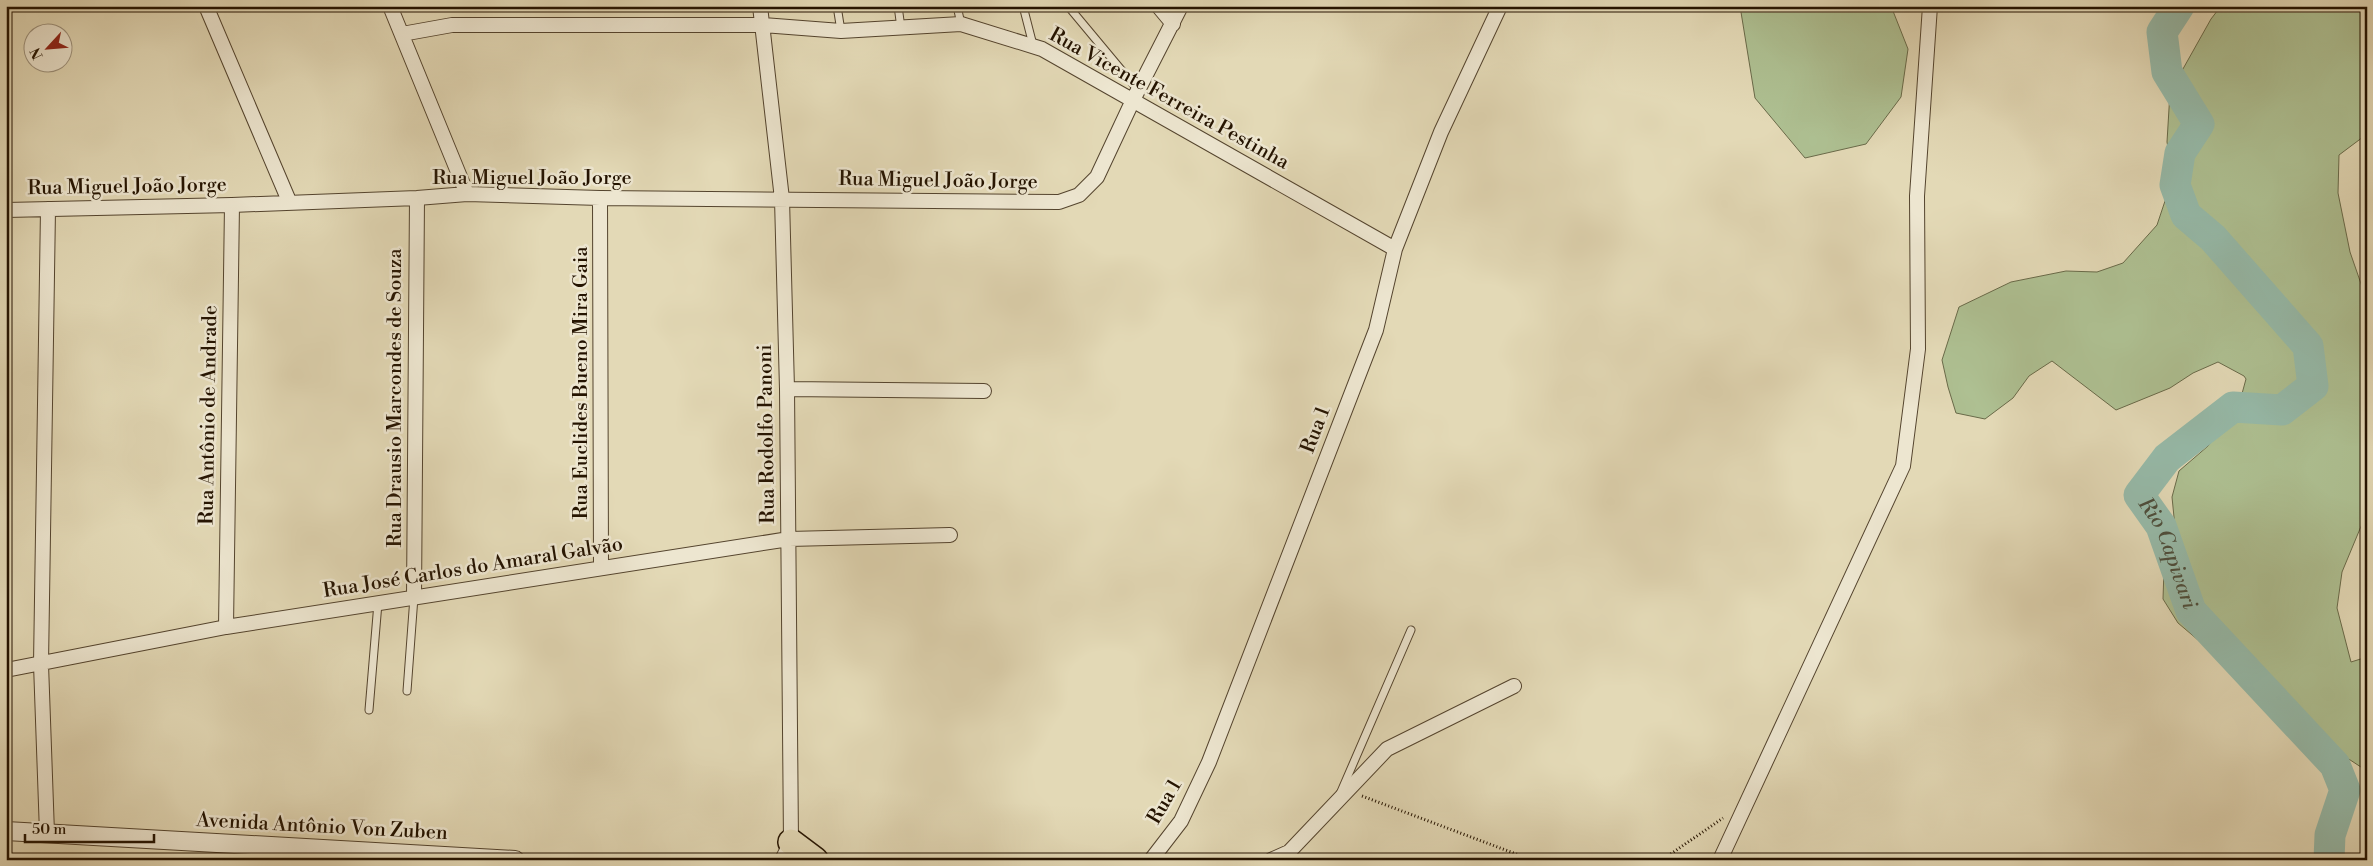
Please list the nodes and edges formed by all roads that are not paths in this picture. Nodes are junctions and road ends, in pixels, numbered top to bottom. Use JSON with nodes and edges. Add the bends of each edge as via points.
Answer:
{"nodes":[{"id":1,"x":206,"y":6,"type":"edge"},
{"id":2,"x":390,"y":6,"type":"edge"},
{"id":3,"x":760,"y":6,"type":"edge"},
{"id":4,"x":837,"y":6,"type":"edge"},
{"id":5,"x":898,"y":6,"type":"edge"},
{"id":6,"x":957,"y":6,"type":"edge"},
{"id":7,"x":1023,"y":6,"type":"edge"},
{"id":8,"x":1068,"y":6,"type":"edge"},
{"id":9,"x":1158,"y":6,"type":"edge"},
{"id":10,"x":1181,"y":6,"type":"edge"},
{"id":11,"x":1500,"y":6,"type":"edge"},
{"id":12,"x":1930,"y":6,"type":"edge"},
{"id":13,"x":763,"y":24,"type":"junction"},
{"id":14,"x":961,"y":24,"type":"junction"},
{"id":15,"x":1174,"y":24,"type":"junction"},
{"id":16,"x":901,"y":28,"type":"junction"},
{"id":17,"x":841,"y":31,"type":"junction"},
{"id":18,"x":402,"y":34,"type":"junction"},
{"id":19,"x":1033,"y":45,"type":"junction"},
{"id":20,"x":1135,"y":95,"type":"junction"},
{"id":21,"x":468,"y":194,"type":"junction"},
{"id":22,"x":417,"y":198,"type":"junction"},
{"id":23,"x":600,"y":198,"type":"junction"},
{"id":24,"x":782,"y":199,"type":"junction"},
{"id":25,"x":288,"y":201,"type":"junction"},
{"id":26,"x":232,"y":205,"type":"junction"},
{"id":27,"x":48,"y":209,"type":"junction"},
{"id":28,"x":6,"y":210,"type":"edge"},
{"id":29,"x":1395,"y":249,"type":"junction"},
{"id":30,"x":787,"y":389,"type":"junction"},
{"id":31,"x":984,"y":391,"type":"dead end"},
{"id":32,"x":950,"y":534,"type":"dead end"},
{"id":33,"x":788,"y":539,"type":"junction"},
{"id":34,"x":601,"y":568,"type":"junction"},
{"id":35,"x":414,"y":597,"type":"junction"},
{"id":36,"x":378,"y":603,"type":"junction"},
{"id":37,"x":226,"y":627,"type":"junction"},
{"id":38,"x":1411,"y":630,"type":"dead end"},
{"id":39,"x":41,"y":664,"type":"junction"},
{"id":40,"x":6,"y":670,"type":"edge"},
{"id":41,"x":1514,"y":686,"type":"dead end"},
{"id":42,"x":407,"y":692,"type":"dead end"},
{"id":43,"x":368,"y":710,"type":"dead end"},
{"id":44,"x":1336,"y":803,"type":"junction"},
{"id":45,"x":6,"y":830,"type":"edge"},
{"id":46,"x":47,"y":832,"type":"junction"},
{"id":47,"x":786,"y":851,"type":"edge"},
{"id":48,"x":515,"y":860,"type":"edge"},
{"id":49,"x":815,"y":860,"type":"edge"},
{"id":50,"x":1151,"y":860,"type":"edge"},
{"id":51,"x":1271,"y":860,"type":"edge"},
{"id":52,"x":1720,"y":860,"type":"edge"}],
"edges":[{"from":1,"to":25,"type":"street"},
{"from":2,"to":18,"type":"street"},
{"from":3,"to":13,"type":"street","name":"Rua Rodolfo Panoni"},
{"from":4,"to":17,"type":"lane"},
{"from":5,"to":16,"type":"lane"},
{"from":6,"to":14,"type":"lane"},
{"from":7,"to":19,"type":"lane"},
{"from":8,"to":20,"type":"lane"},
{"from":9,"to":15,"type":"street"},
{"from":10,"to":15,"type":"street"},
{"from":11,"to":29,"type":"street","name":"Rua 1","via":[[1441,132]]},
{"from":12,"to":52,"type":"street","via":[[1917,196],[1918,349],[1903,466]]},
{"from":13,"to":17,"type":"street","name":"Rua Vicente Ferreira Pestinha"},
{"from":13,"to":18,"type":"street","name":"Rua Vicente Ferreira Pestinha","via":[[452,25]]},
{"from":13,"to":24,"type":"street","name":"Rua Rodolfo Panoni"},
{"from":14,"to":16,"type":"street","name":"Rua Vicente Ferreira Pestinha"},
{"from":14,"to":19,"type":"street","name":"Rua Vicente Ferreira Pestinha"},
{"from":15,"to":20,"type":"street"},
{"from":16,"to":17,"type":"street","name":"Rua Vicente Ferreira Pestinha"},
{"from":18,"to":21,"type":"street"},
{"from":19,"to":20,"type":"street","name":"Rua Vicente Ferreira Pestinha"},
{"from":20,"to":24,"type":"street","name":"Rua Miguel João Jorge","via":[[1097,177],[1079,195],[1059,202]]},
{"from":20,"to":29,"type":"street","name":"Rua Vicente Ferreira Pestinha"},
{"from":21,"to":22,"type":"street","name":"Rua Miguel João Jorge"},
{"from":21,"to":23,"type":"street","name":"Rua Miguel João Jorge"},
{"from":22,"to":25,"type":"street","name":"Rua Miguel João Jorge"},
{"from":22,"to":35,"type":"street","name":"Rua Drausio Marcondes de Souza"},
{"from":23,"to":24,"type":"street","name":"Rua Miguel João Jorge"},
{"from":23,"to":34,"type":"street","name":"Rua Euclides Bueno Mira Gaia"},
{"from":24,"to":30,"type":"street","name":"Rua Rodolfo Panoni"},
{"from":25,"to":26,"type":"street","name":"Rua Miguel João Jorge"},
{"from":26,"to":27,"type":"street","name":"Rua Miguel João Jorge"},
{"from":26,"to":37,"type":"street","name":"Rua Antônio de Andrade"},
{"from":27,"to":28,"type":"street","name":"Rua Miguel João Jorge"},
{"from":27,"to":39,"type":"street"},
{"from":29,"to":50,"type":"street","name":"Rua 1","via":[[1376,330],[1209,762],[1181,821]]},
{"from":30,"to":31,"type":"street"},
{"from":30,"to":33,"type":"street","name":"Rua Rodolfo Panoni"},
{"from":32,"to":33,"type":"street","name":"Rua José Carlos do Amaral Galvão"},
{"from":33,"to":34,"type":"street","name":"Rua José Carlos do Amaral Galvão"},
{"from":33,"to":47,"type":"street","name":"Rua Rodolfo Panoni"},
{"from":34,"to":35,"type":"street","name":"Rua José Carlos do Amaral Galvão"},
{"from":35,"to":36,"type":"street","name":"Rua José Carlos do Amaral Galvão"},
{"from":35,"to":42,"type":"lane"},
{"from":36,"to":37,"type":"street","name":"Rua José Carlos do Amaral Galvão"},
{"from":36,"to":43,"type":"lane"},
{"from":37,"to":39,"type":"street","name":"Rua José Carlos do Amaral Galvão"},
{"from":38,"to":44,"type":"lane"},
{"from":39,"to":40,"type":"street","name":"Rua José Carlos do Amaral Galvão"},
{"from":39,"to":46,"type":"street"},
{"from":41,"to":44,"type":"street","via":[[1387,749]]},
{"from":44,"to":51,"type":"street","via":[[1289,852]]},
{"from":45,"to":46,"type":"street","name":"Avenida Antônio Von Zuben"},
{"from":46,"to":48,"type":"street","name":"Avenida Antônio Von Zuben"},
{"from":47,"to":49,"type":"highway"}]}
